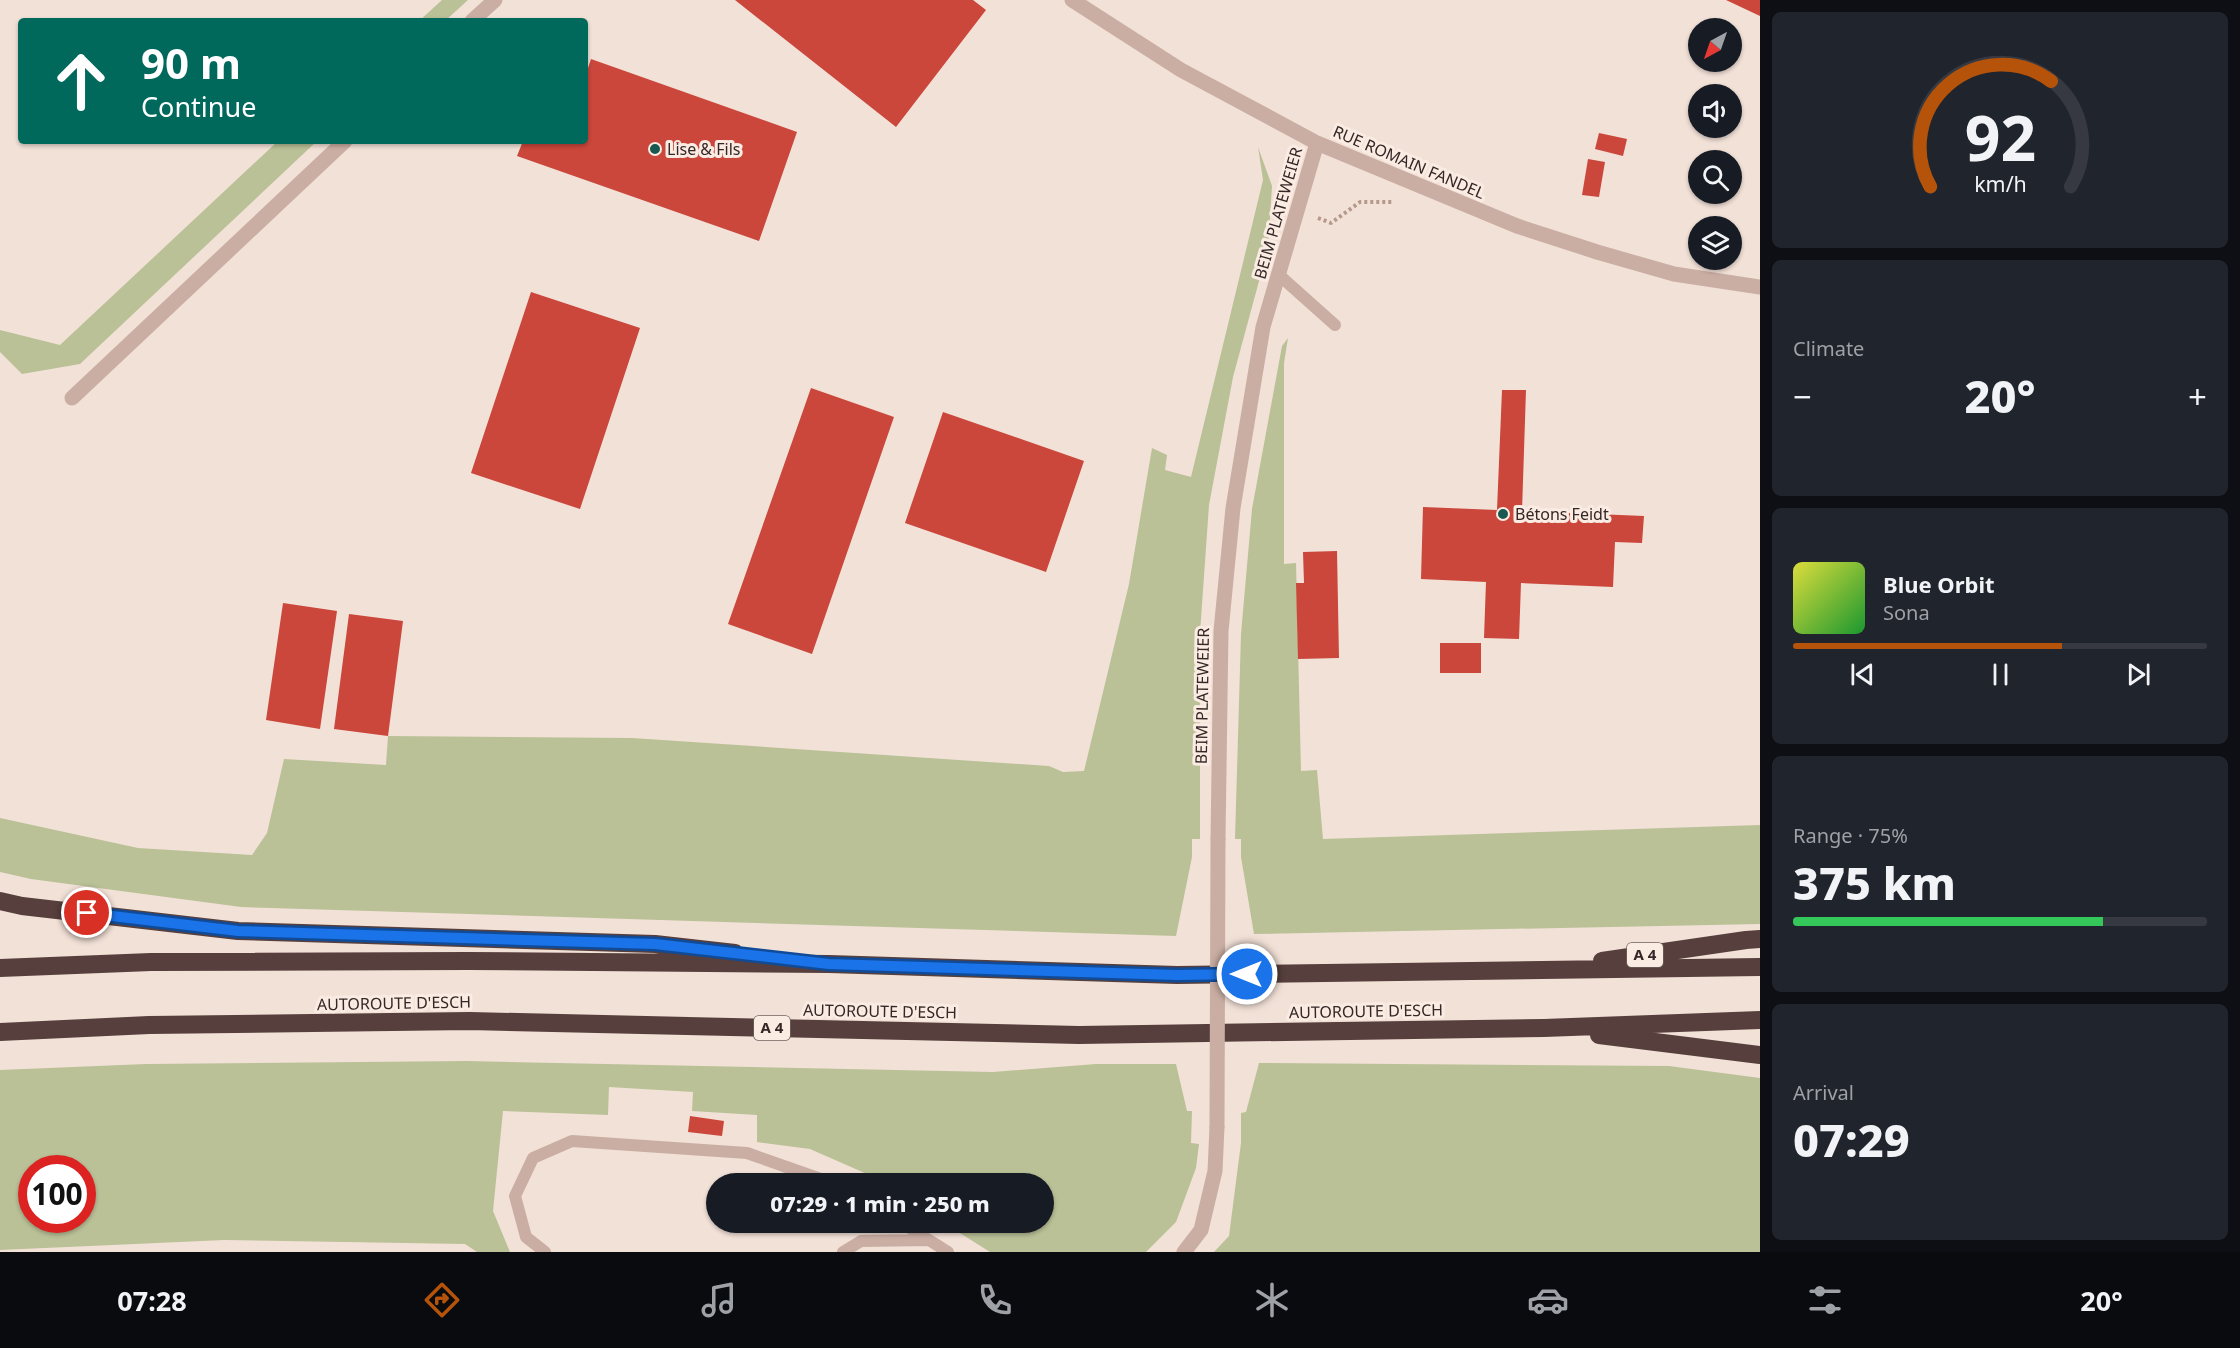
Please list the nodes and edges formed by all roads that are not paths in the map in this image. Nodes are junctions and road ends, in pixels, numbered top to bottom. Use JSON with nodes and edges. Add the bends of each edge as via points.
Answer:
{"nodes":[{"id":1,"x":495,"y":0,"type":"edge"},
{"id":2,"x":1072,"y":0,"type":"edge"},
{"id":3,"x":475,"y":18,"type":"edge"},
{"id":4,"x":1317,"y":143,"type":"junction"},
{"id":5,"x":342,"y":144,"type":"edge"},
{"id":6,"x":1279,"y":274,"type":"junction"},
{"id":7,"x":1760,"y":287,"type":"edge"},
{"id":8,"x":1335,"y":325,"type":"dead end"},
{"id":9,"x":72,"y":398,"type":"dead end"},
{"id":10,"x":0,"y":901,"type":"edge"},
{"id":11,"x":1760,"y":939,"type":"edge"},
{"id":12,"x":829,"y":964,"type":"junction"},
{"id":13,"x":1760,"y":967,"type":"edge"},
{"id":14,"x":0,"y":968,"type":"edge"},
{"id":15,"x":1529,"y":971,"type":"junction"},
{"id":16,"x":1760,"y":1020,"type":"edge"},
{"id":17,"x":1544,"y":1028,"type":"junction"},
{"id":18,"x":0,"y":1032,"type":"edge"},
{"id":19,"x":1760,"y":1055,"type":"edge"},
{"id":20,"x":804,"y":1173,"type":"edge"},
{"id":21,"x":918,"y":1233,"type":"edge"},
{"id":22,"x":929,"y":1240,"type":"junction"},
{"id":23,"x":545,"y":1252,"type":"edge"},
{"id":24,"x":843,"y":1252,"type":"edge"},
{"id":25,"x":948,"y":1252,"type":"edge"},
{"id":26,"x":1184,"y":1252,"type":"edge"}],
"edges":[{"from":1,"to":3,"type":"street"},
{"from":2,"to":4,"type":"street","name":"RUE ROMAIN FANDEL","via":[[1181,70]]},
{"from":4,"to":6,"type":"street","name":"BEIM PLATEWEIER"},
{"from":4,"to":7,"type":"street","name":"RUE ROMAIN FANDEL","via":[[1517,226],[1674,274]]},
{"from":5,"to":9,"type":"street"},
{"from":6,"to":8,"type":"lane"},
{"from":6,"to":26,"type":"street","name":"BEIM PLATEWEIER","bridge":true,"via":[[1263,327],[1233,508],[1221,631],[1215,1171],[1201,1230]]},
{"from":10,"to":12,"type":"highway","via":[[238,931],[655,944]]},
{"from":11,"to":15,"type":"highway","number":"A 4"},
{"from":12,"to":14,"type":"highway","number":"A 4","via":[[151,962]]},
{"from":12,"to":15,"type":"highway","number":"A 4","via":[[1177,975]]},
{"from":13,"to":15,"type":"highway","number":"A 4"},
{"from":16,"to":17,"type":"highway","name":"AUTOROUTE D'ESCH","number":"A 4"},
{"from":17,"to":18,"type":"highway","name":"AUTOROUTE D'ESCH","number":"A 4","via":[[1079,1035],[470,1021],[149,1025]]},
{"from":17,"to":19,"type":"highway","number":"A 4"},
{"from":20,"to":23,"type":"lane","via":[[747,1153],[572,1141],[533,1158],[515,1196],[526,1237]]},
{"from":21,"to":22,"type":"lane"},
{"from":22,"to":24,"type":"lane","via":[[861,1241]]},
{"from":22,"to":25,"type":"lane"}]}
